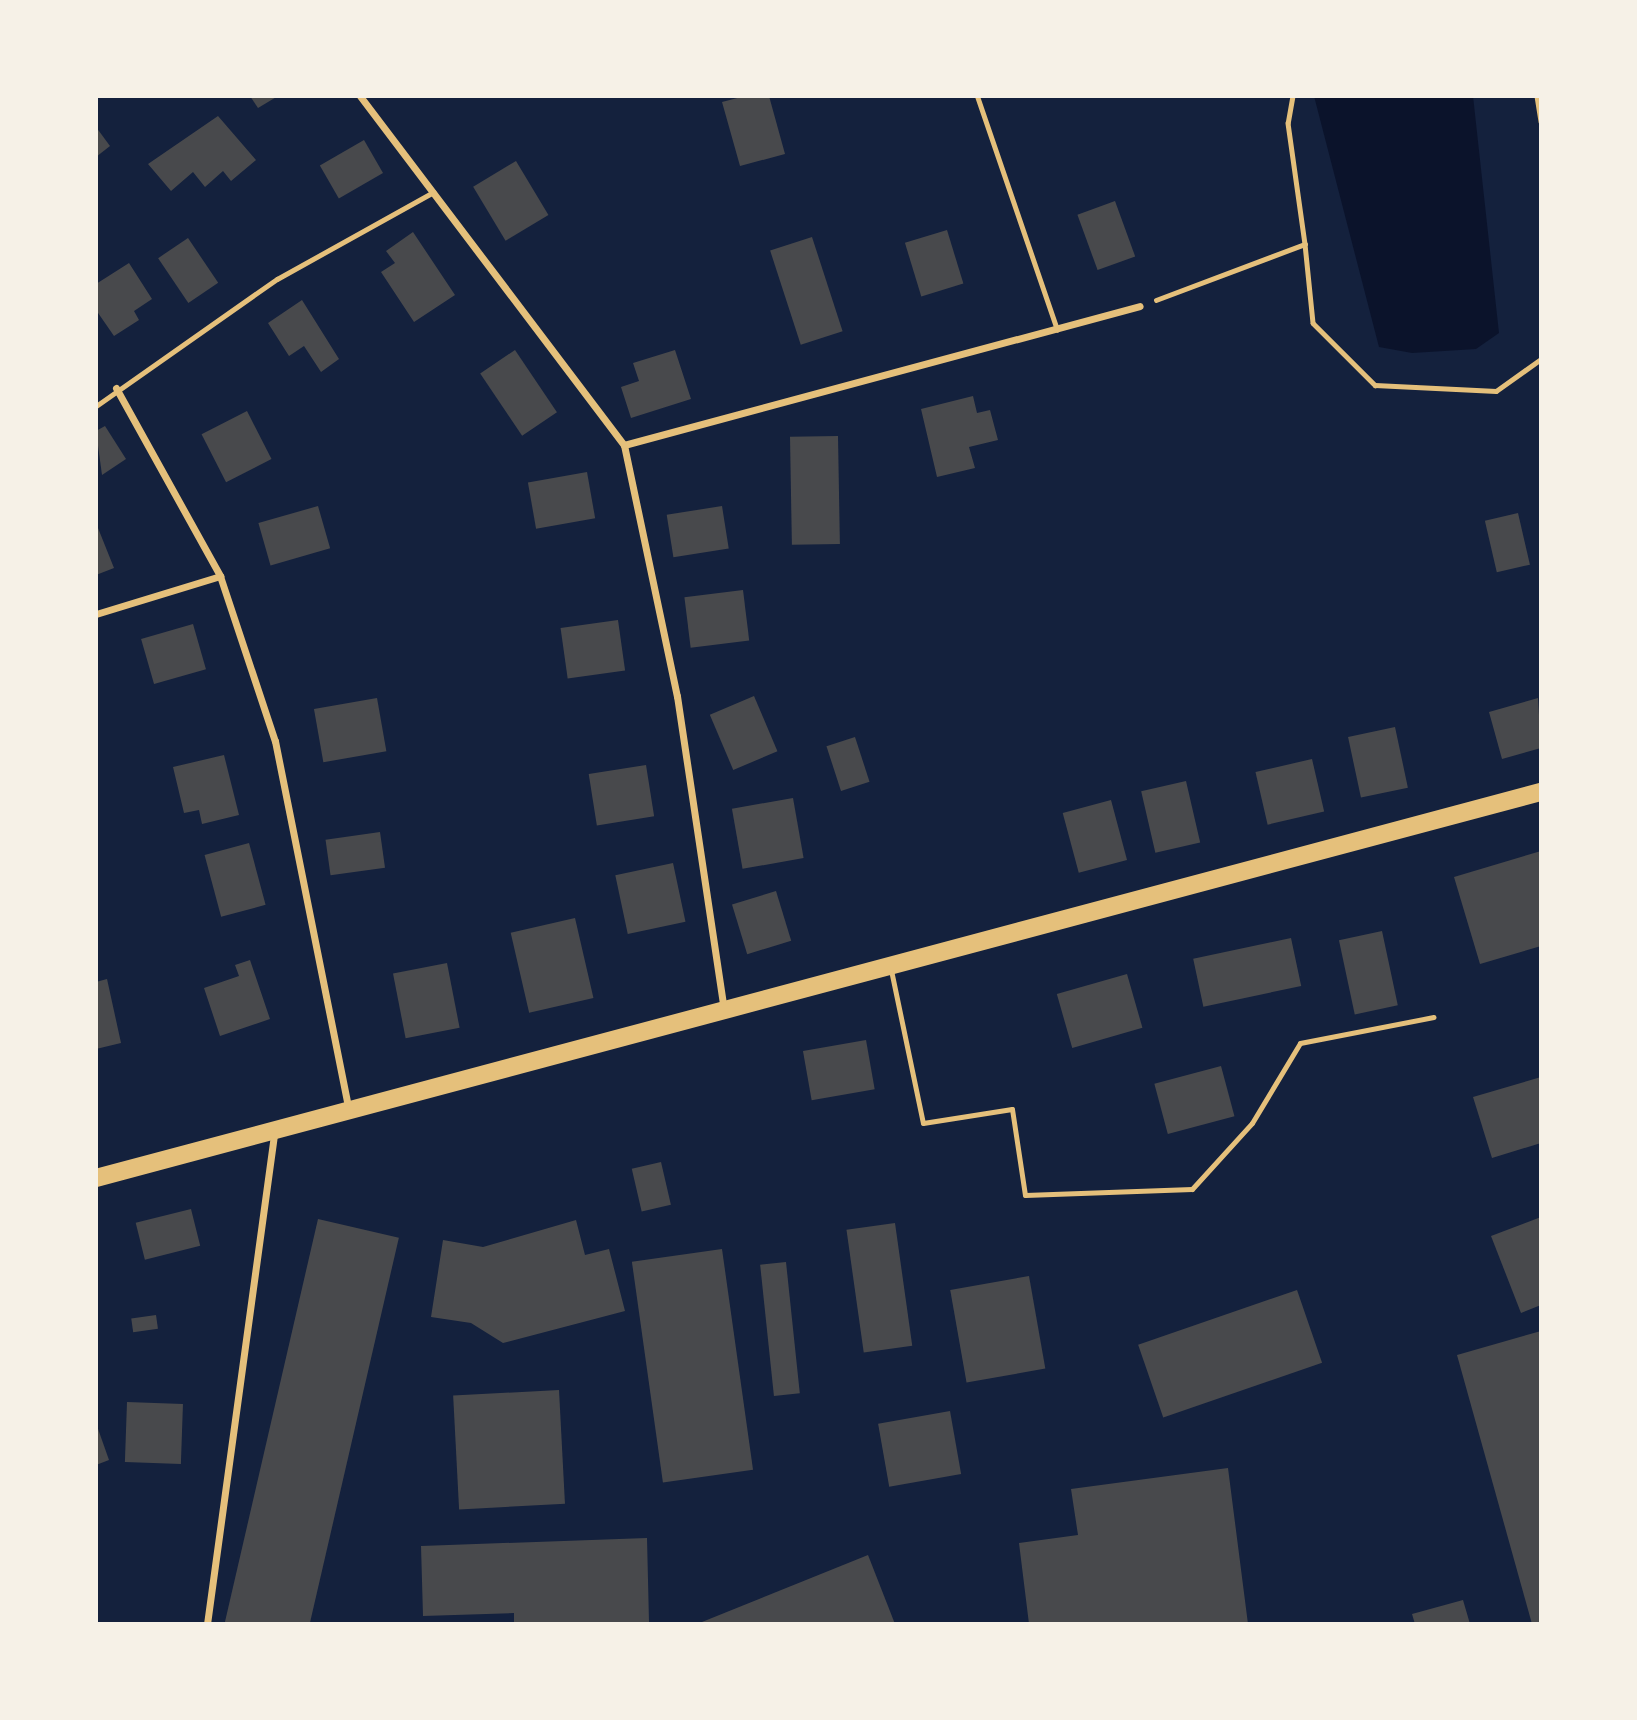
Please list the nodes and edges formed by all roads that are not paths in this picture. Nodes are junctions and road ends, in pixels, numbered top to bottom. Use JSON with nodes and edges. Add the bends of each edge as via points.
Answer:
{"nodes":[{"id":1,"x":360,"y":96,"type":"edge"},
{"id":2,"x":977,"y":96,"type":"edge"},
{"id":3,"x":433,"y":192,"type":"junction"},
{"id":4,"x":1140,"y":306,"type":"road end"},
{"id":5,"x":1057,"y":330,"type":"junction"},
{"id":6,"x":116,"y":388,"type":"junction"},
{"id":7,"x":96,"y":406,"type":"edge"},
{"id":8,"x":624,"y":446,"type":"junction"},
{"id":9,"x":220,"y":576,"type":"junction"},
{"id":10,"x":96,"y":614,"type":"edge"},
{"id":11,"x":1541,"y":792,"type":"edge"},
{"id":12,"x":890,"y":967,"type":"junction"},
{"id":13,"x":724,"y":1012,"type":"junction"},
{"id":14,"x":1434,"y":1017,"type":"dead end"},
{"id":15,"x":349,"y":1111,"type":"junction"},
{"id":16,"x":274,"y":1131,"type":"junction"},
{"id":17,"x":96,"y":1178,"type":"edge"},
{"id":18,"x":207,"y":1624,"type":"edge"}],
"edges":[{"from":1,"to":3,"type":"street"},
{"from":2,"to":5,"type":"lane"},
{"from":3,"to":6,"type":"lane","via":[[277,279]]},
{"from":3,"to":8,"type":"street"},
{"from":4,"to":5,"type":"street"},
{"from":5,"to":8,"type":"street"},
{"from":6,"to":7,"type":"lane"},
{"from":6,"to":9,"type":"street"},
{"from":8,"to":13,"type":"street","via":[[677,696]]},
{"from":9,"to":10,"type":"street"},
{"from":9,"to":15,"type":"street","via":[[275,741]]},
{"from":11,"to":12,"type":"main road"},
{"from":12,"to":13,"type":"main road"},
{"from":12,"to":14,"type":"lane","via":[[923,1123],[1012,1109],[1025,1195],[1192,1189],[1252,1124],[1300,1043]]},
{"from":13,"to":15,"type":"main road"},
{"from":15,"to":16,"type":"main road"},
{"from":16,"to":17,"type":"main road"},
{"from":16,"to":18,"type":"street"}]}
